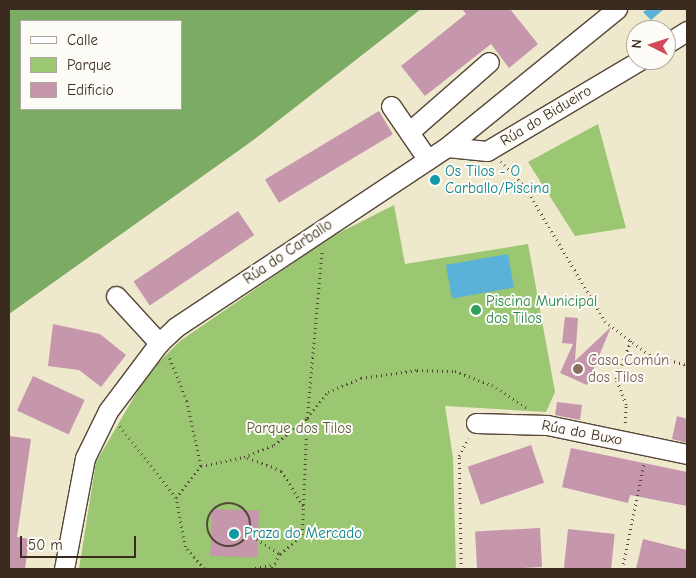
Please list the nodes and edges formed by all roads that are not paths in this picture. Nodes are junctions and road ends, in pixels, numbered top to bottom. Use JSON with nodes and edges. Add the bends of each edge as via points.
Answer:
{"nodes":[{"id":1,"x":617,"y":9,"type":"edge"},
{"id":2,"x":687,"y":32,"type":"edge"},
{"id":3,"x":676,"y":38,"type":"edge"},
{"id":4,"x":489,"y":62,"type":"dead end"},
{"id":5,"x":626,"y":68,"type":"edge"},
{"id":6,"x":392,"y":106,"type":"dead end"},
{"id":7,"x":409,"y":132,"type":"junction"},
{"id":8,"x":447,"y":147,"type":"junction"},
{"id":9,"x":428,"y":160,"type":"junction"},
{"id":10,"x":116,"y":296,"type":"dead end"},
{"id":11,"x":159,"y":343,"type":"junction"},
{"id":12,"x":476,"y":423,"type":"road end"},
{"id":13,"x":687,"y":454,"type":"edge"},
{"id":14,"x":64,"y":569,"type":"edge"}],
"edges":[{"from":1,"to":8,"type":"street","name":"Rúa do Carballo"},
{"from":2,"to":3,"type":"street"},
{"from":4,"to":7,"type":"street"},
{"from":5,"to":8,"type":"street","name":"Rúa do Bidueiro","via":[[487,152]]},
{"from":6,"to":7,"type":"street"},
{"from":7,"to":9,"type":"street"},
{"from":8,"to":9,"type":"street","name":"Rúa do Carballo"},
{"from":9,"to":11,"type":"street","name":"Rúa do Carballo","via":[[176,327]]},
{"from":10,"to":11,"type":"street"},
{"from":11,"to":14,"type":"street","name":"Rúa do Carballo","via":[[108,411],[85,458]]},
{"from":12,"to":13,"type":"street","name":"Rúa do Buxo","via":[[547,426]]}]}
